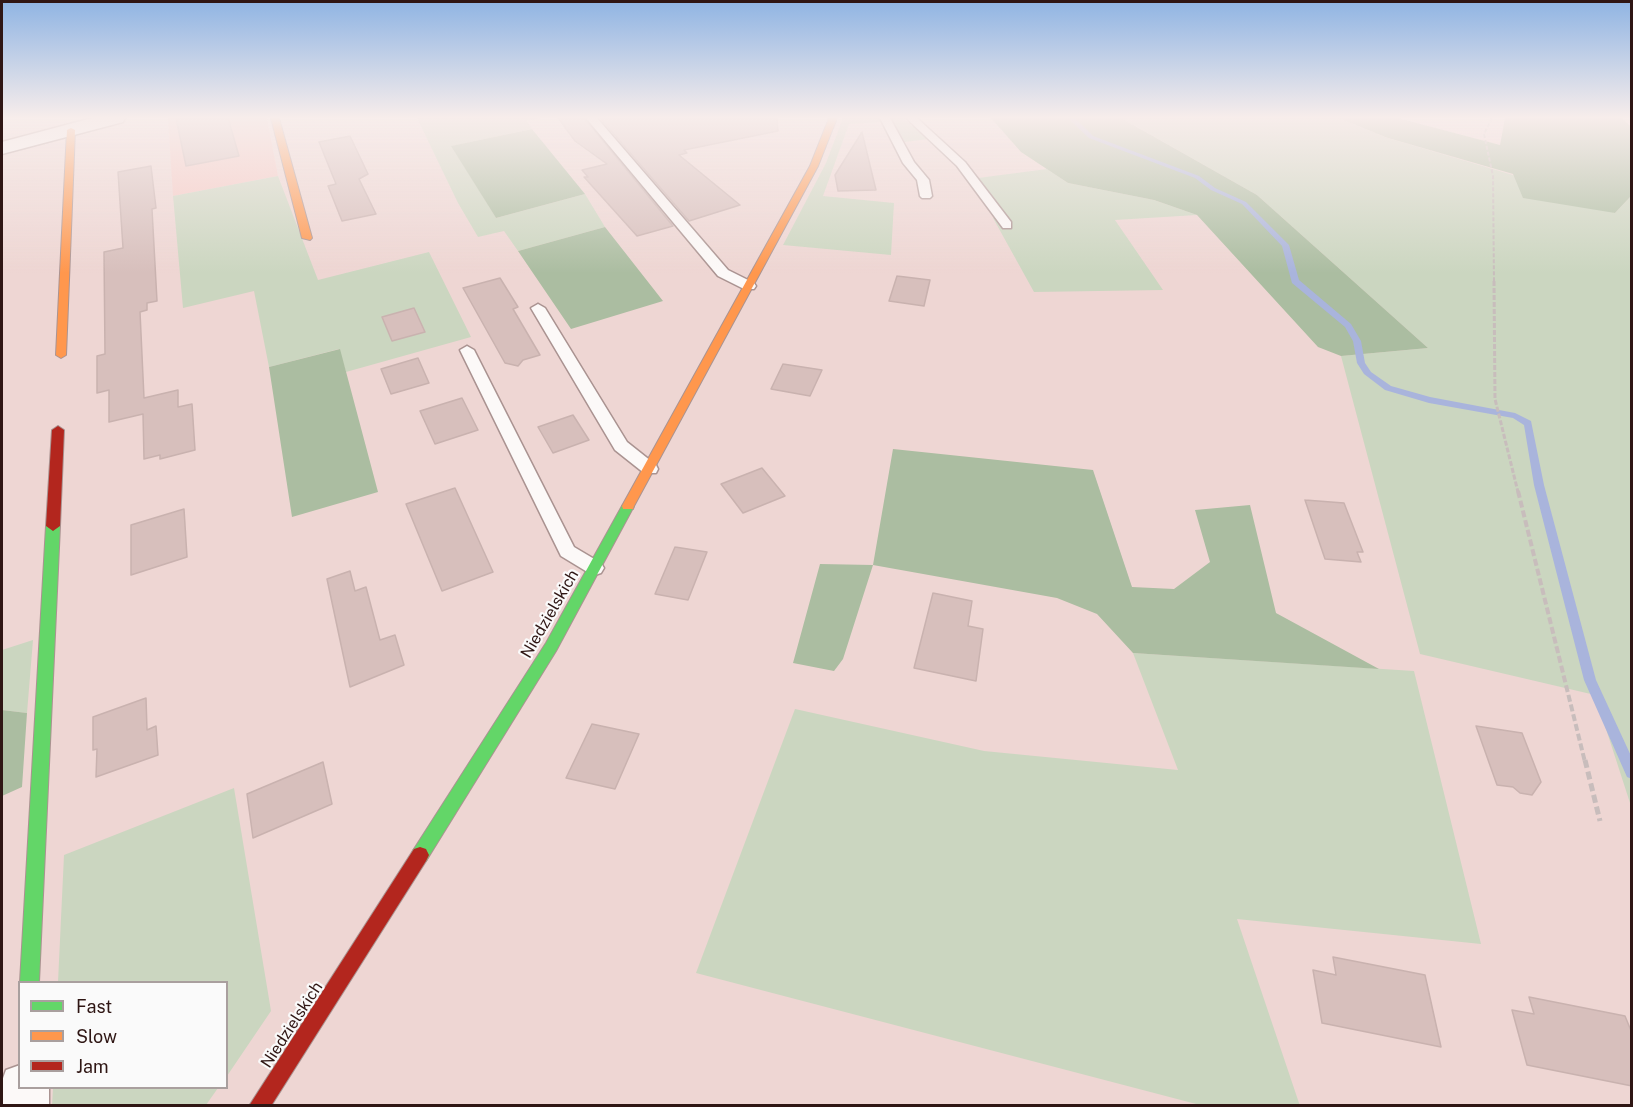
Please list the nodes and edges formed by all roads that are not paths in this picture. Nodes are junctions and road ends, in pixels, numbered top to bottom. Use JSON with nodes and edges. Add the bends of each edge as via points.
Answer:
{"nodes":[{"id":1,"x":69,"y":170,"type":"edge"},
{"id":2,"x":289,"y":170,"type":"edge"},
{"id":3,"x":635,"y":170,"type":"edge"},
{"id":4,"x":812,"y":170,"type":"edge"},
{"id":5,"x":914,"y":170,"type":"edge"},
{"id":6,"x":965,"y":170,"type":"edge"},
{"id":7,"x":926,"y":196,"type":"dead end"},
{"id":8,"x":1008,"y":225,"type":"dead end"},
{"id":9,"x":307,"y":238,"type":"dead end"},
{"id":10,"x":748,"y":286,"type":"junction"},
{"id":11,"x":538,"y":308,"type":"dead end"},
{"id":12,"x":467,"y":350,"type":"dead end"},
{"id":13,"x":61,"y":354,"type":"dead end"},
{"id":14,"x":58,"y":430,"type":"dead end"},
{"id":15,"x":650,"y":469,"type":"junction"},
{"id":16,"x":595,"y":568,"type":"junction"},
{"id":17,"x":29,"y":981,"type":"edge"},
{"id":18,"x":24,"y":1089,"type":"edge"},
{"id":19,"x":22,"y":1106,"type":"edge"},
{"id":20,"x":258,"y":1106,"type":"edge"}],
"edges":[{"from":1,"to":13,"type":"street"},
{"from":2,"to":9,"type":"street"},
{"from":3,"to":10,"type":"lane","via":[[723,273]]},
{"from":4,"to":10,"type":"street","name":"Niedzielskich"},
{"from":5,"to":7,"type":"lane","via":[[923,180]]},
{"from":6,"to":8,"type":"lane"},
{"from":10,"to":15,"type":"street","name":"Niedzielskich"},
{"from":11,"to":15,"type":"lane","via":[[621,446]]},
{"from":12,"to":16,"type":"lane","via":[[567,551]]},
{"from":14,"to":17,"type":"street"},
{"from":15,"to":16,"type":"street","name":"Niedzielskich"},
{"from":16,"to":20,"type":"street","name":"Niedzielskich","via":[[551,647]]},
{"from":18,"to":19,"type":"street"}]}
